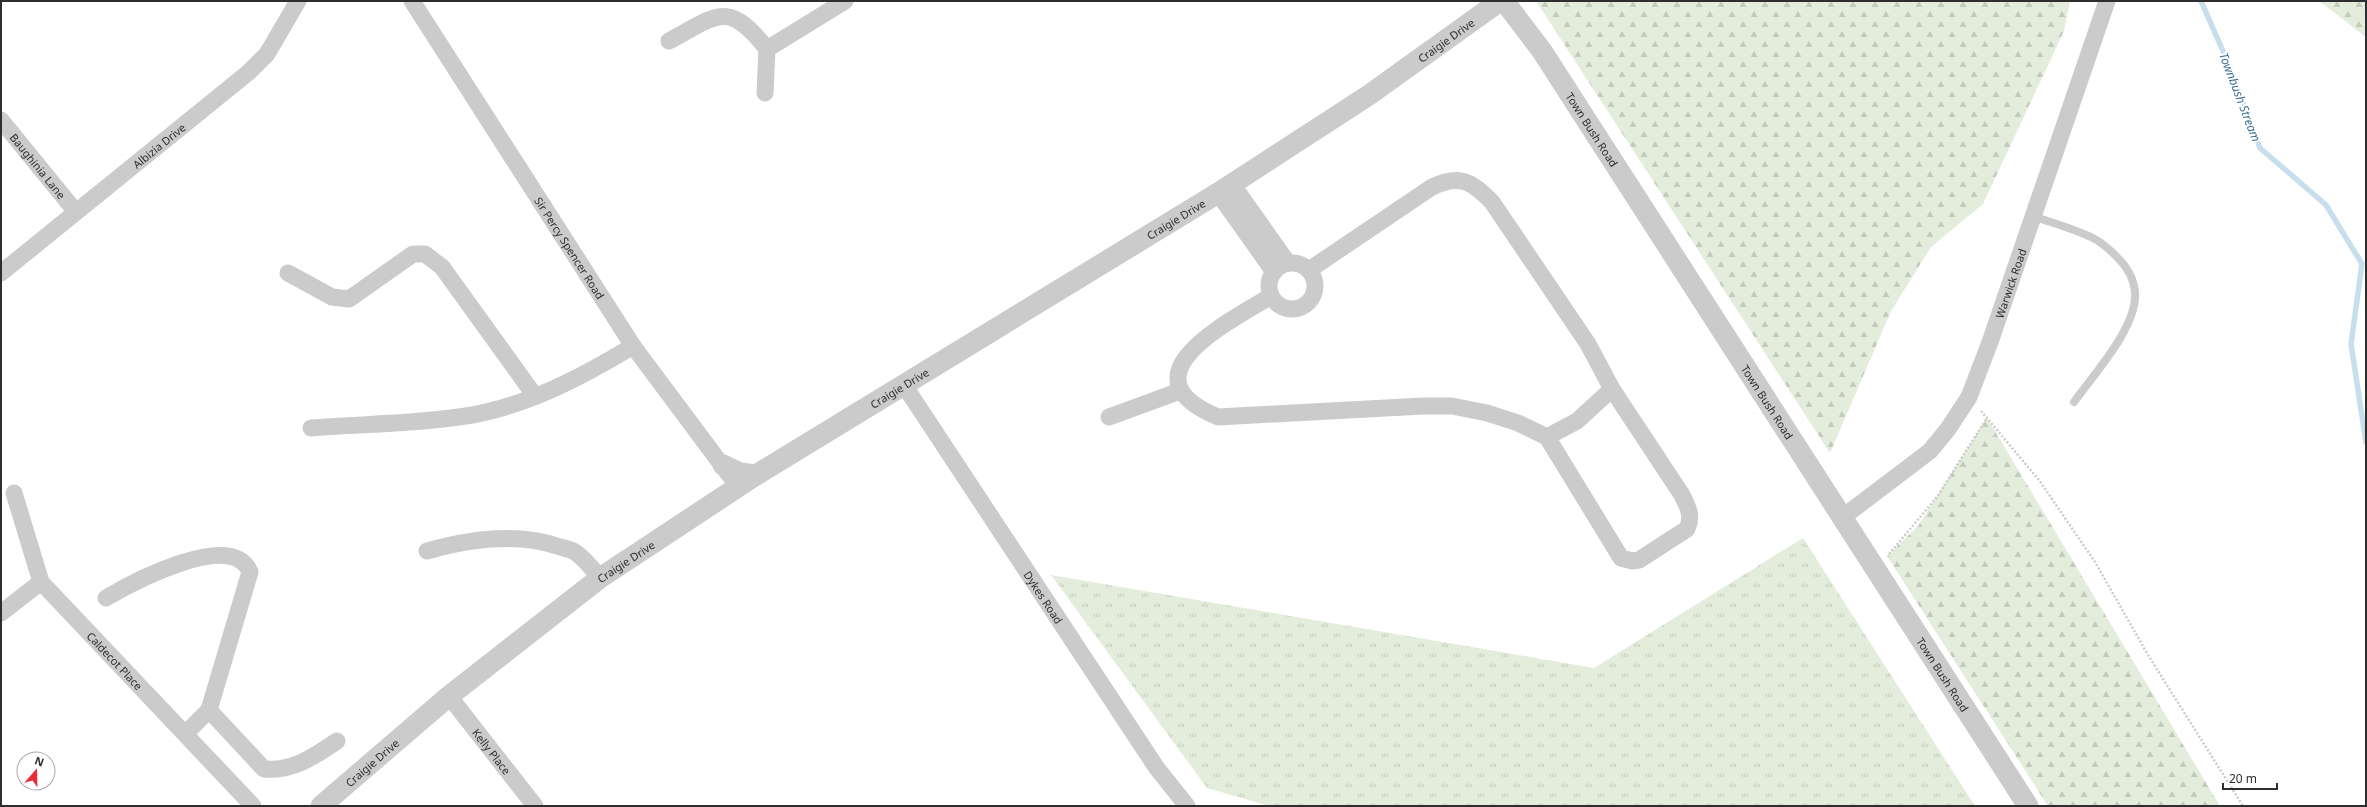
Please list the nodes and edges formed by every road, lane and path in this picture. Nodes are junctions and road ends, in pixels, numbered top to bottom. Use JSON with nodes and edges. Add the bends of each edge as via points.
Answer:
{"nodes":[{"id":1,"x":298,"y":1,"type":"edge"},
{"id":2,"x":412,"y":1,"type":"edge"},
{"id":3,"x":845,"y":1,"type":"edge"},
{"id":4,"x":1500,"y":1,"type":"edge"},
{"id":5,"x":1504,"y":1,"type":"edge"},
{"id":6,"x":2106,"y":1,"type":"edge"},
{"id":7,"x":669,"y":41,"type":"dead end"},
{"id":8,"x":767,"y":48,"type":"junction"},
{"id":9,"x":765,"y":93,"type":"dead end"},
{"id":10,"x":1,"y":120,"type":"edge"},
{"id":11,"x":1225,"y":189,"type":"junction"},
{"id":12,"x":76,"y":212,"type":"junction"},
{"id":13,"x":2033,"y":216,"type":"junction"},
{"id":14,"x":1288,"y":263,"type":"junction"},
{"id":15,"x":1309,"y":270,"type":"junction"},
{"id":16,"x":1274,"y":272,"type":"junction"},
{"id":17,"x":1,"y":273,"type":"edge"},
{"id":18,"x":288,"y":273,"type":"dead end"},
{"id":19,"x":1271,"y":296,"type":"junction"},
{"id":20,"x":632,"y":346,"type":"junction"},
{"id":21,"x":904,"y":385,"type":"junction"},
{"id":22,"x":1612,"y":389,"type":"junction"},
{"id":23,"x":1180,"y":391,"type":"junction"},
{"id":24,"x":535,"y":396,"type":"junction"},
{"id":25,"x":1969,"y":397,"type":"junction"},
{"id":26,"x":2074,"y":402,"type":"dead end"},
{"id":27,"x":1109,"y":417,"type":"dead end"},
{"id":28,"x":1987,"y":418,"type":"junction"},
{"id":29,"x":311,"y":428,"type":"dead end"},
{"id":30,"x":1547,"y":437,"type":"junction"},
{"id":31,"x":723,"y":465,"type":"junction"},
{"id":32,"x":756,"y":475,"type":"junction"},
{"id":33,"x":738,"y":487,"type":"junction"},
{"id":34,"x":14,"y":493,"type":"dead end"},
{"id":35,"x":1843,"y":518,"type":"junction"},
{"id":36,"x":426,"y":551,"type":"dead end"},
{"id":37,"x":1887,"y":556,"type":"dead end"},
{"id":38,"x":600,"y":578,"type":"junction"},
{"id":39,"x":41,"y":582,"type":"junction"},
{"id":40,"x":106,"y":598,"type":"dead end"},
{"id":41,"x":1,"y":613,"type":"edge"},
{"id":42,"x":449,"y":696,"type":"junction"},
{"id":43,"x":209,"y":710,"type":"junction"},
{"id":44,"x":186,"y":733,"type":"junction"},
{"id":45,"x":337,"y":741,"type":"dead end"},
{"id":46,"x":253,"y":806,"type":"edge"},
{"id":47,"x":321,"y":806,"type":"edge"},
{"id":48,"x":535,"y":806,"type":"edge"},
{"id":49,"x":1187,"y":806,"type":"edge"},
{"id":50,"x":2028,"y":806,"type":"edge"},
{"id":51,"x":2243,"y":806,"type":"edge"}],
"edges":[{"from":1,"to":12,"type":"street","name":"Albizia Drive","via":[[267,54],[249,72]]},
{"from":2,"to":20,"type":"street","name":"Sir Percy Spencer Road"},
{"from":3,"to":8,"type":"street"},
{"from":4,"to":11,"type":"street","name":"Craigie Drive","via":[[1369,95]]},
{"from":5,"to":35,"type":"street","name":"Town Bush Road","via":[[1542,51]]},
{"from":6,"to":13,"type":"street","name":"Warwick Road"},
{"from":7,"to":8,"type":"street","via":[[714,16],[727,14],[742,19]]},
{"from":8,"to":9,"type":"street"},
{"from":10,"to":12,"type":"street","name":"Baughinia Lane"},
{"from":11,"to":14,"type":"street"},
{"from":11,"to":16,"type":"street"},
{"from":11,"to":21,"type":"street","name":"Craigie Drive"},
{"from":12,"to":17,"type":"street","name":"Albizia Drive"},
{"from":13,"to":25,"type":"street","name":"Warwick Road"},
{"from":13,"to":26,"type":"lane","via":[[2093,238],[2105,246],[2121,261],[2130,275],[2135,291],[2134,304],[2121,335]]},
{"from":14,"to":15,"type":"street","via":[[1298,264]]},
{"from":14,"to":16,"type":"street"},
{"from":15,"to":19,"type":"street","via":[[1314,280],[1314,288],[1310,300],[1304,305],[1288,308]]},
{"from":15,"to":22,"type":"street","via":[[1432,188],[1446,181],[1461,180],[1477,187],[1492,202],[1588,344]]},
{"from":16,"to":19,"type":"street","via":[[1270,279]]},
{"from":18,"to":24,"type":"street","via":[[332,298],[349,299],[413,254],[425,254],[442,267]]},
{"from":19,"to":23,"type":"street","via":[[1197,344],[1181,364],[1178,374]]},
{"from":20,"to":24,"type":"street","via":[[552,390]]},
{"from":20,"to":31,"type":"street","name":"Sir Percy Spencer Road"},
{"from":21,"to":32,"type":"street","name":"Craigie Drive"},
{"from":21,"to":49,"type":"street","name":"Dykes Road","via":[[1156,767]]},
{"from":22,"to":30,"type":"street","via":[[1577,421]]},
{"from":22,"to":30,"type":"street","via":[[1682,495],[1691,521],[1687,529],[1678,536],[1639,560],[1621,558]]},
{"from":23,"to":27,"type":"street"},
{"from":23,"to":30,"type":"street","via":[[1197,409],[1218,418],[1452,406],[1494,415]]},
{"from":24,"to":29,"type":"street","via":[[494,410],[466,416]]},
{"from":25,"to":28,"type":"path"},
{"from":25,"to":35,"type":"street","name":"Warwick Road","via":[[1930,451]]},
{"from":28,"to":37,"type":"path","via":[[1937,496]]},
{"from":28,"to":51,"type":"path","via":[[2039,480],[2095,562],[2148,655]]},
{"from":31,"to":32,"type":"street","via":[[740,473]]},
{"from":31,"to":33,"type":"street","name":"Sir Percy Spencer Road"},
{"from":32,"to":33,"type":"street","name":"Craigie Drive"},
{"from":33,"to":38,"type":"street","name":"Craigie Drive"},
{"from":34,"to":39,"type":"street","name":"Caldecot Place"},
{"from":35,"to":50,"type":"street","name":"Town Bush Road"},
{"from":36,"to":38,"type":"street","via":[[481,540],[531,540],[574,551]]},
{"from":38,"to":42,"type":"street","name":"Craigie Drive"},
{"from":39,"to":41,"type":"street"},
{"from":39,"to":44,"type":"street","name":"Caldecot Place"},
{"from":40,"to":43,"type":"street","via":[[133,582],[200,558],[230,555],[238,557],[248,566],[250,572]]},
{"from":42,"to":47,"type":"street","name":"Craigie Drive"},
{"from":42,"to":48,"type":"street","name":"Kelly Place"},
{"from":43,"to":44,"type":"street"},
{"from":43,"to":45,"type":"street","via":[[264,769],[272,770],[307,761]]},
{"from":44,"to":46,"type":"street","name":"Caldecot Place"}]}
